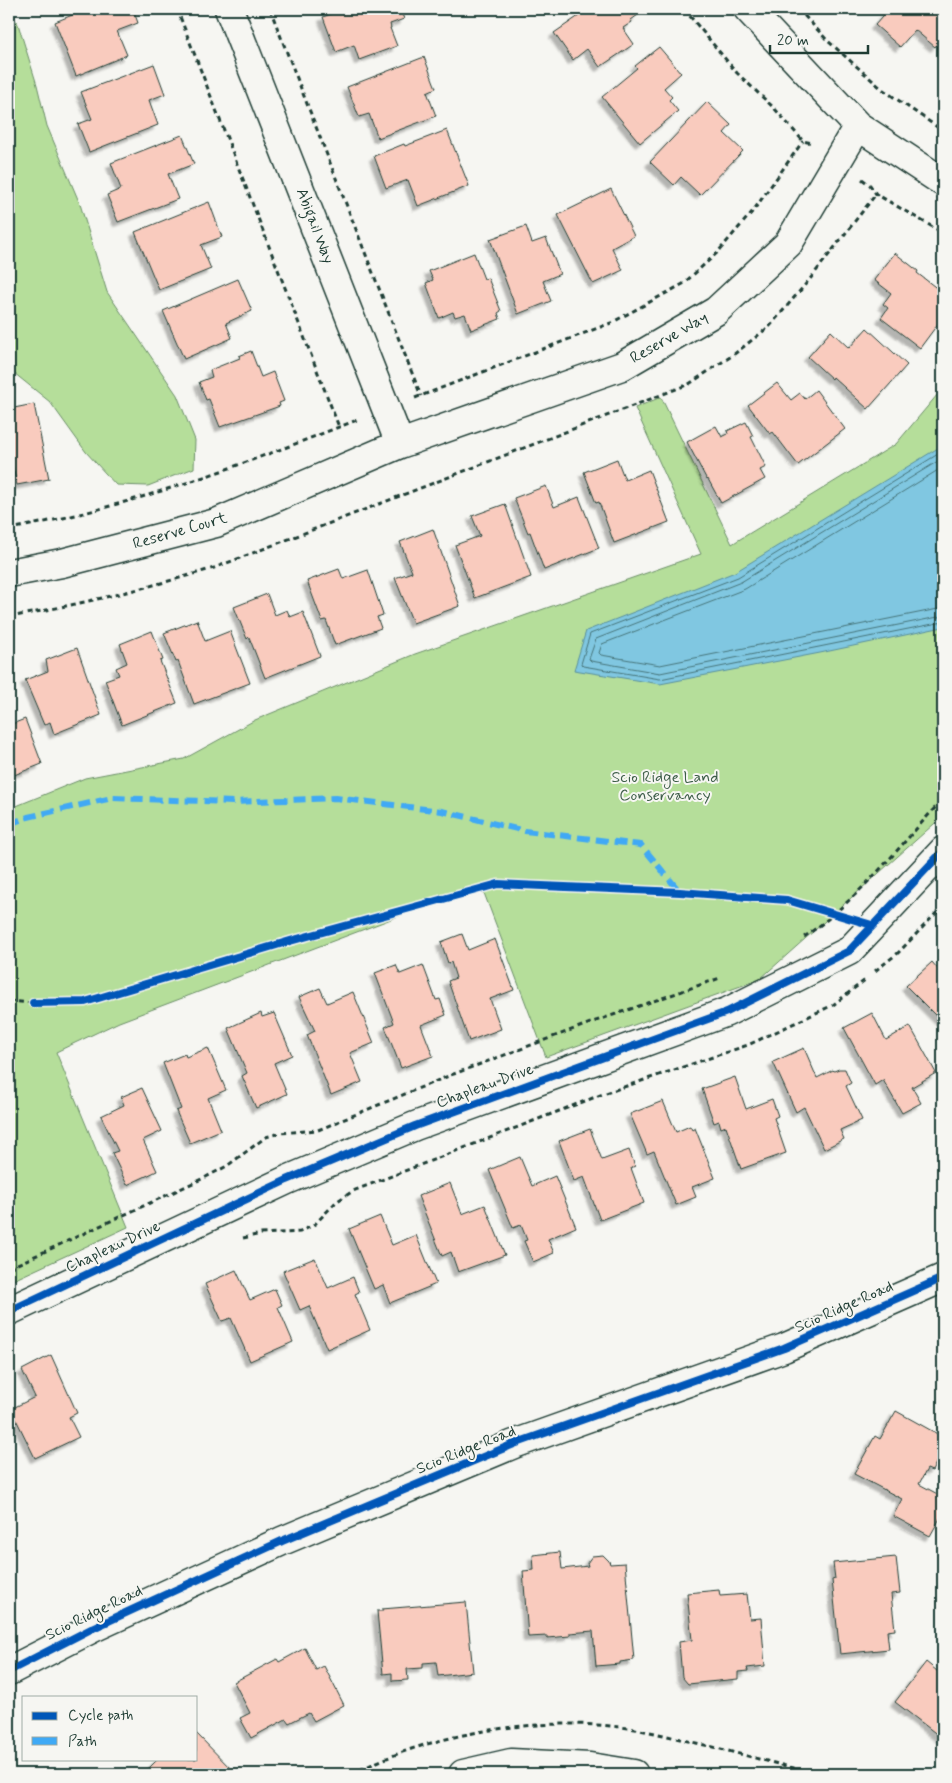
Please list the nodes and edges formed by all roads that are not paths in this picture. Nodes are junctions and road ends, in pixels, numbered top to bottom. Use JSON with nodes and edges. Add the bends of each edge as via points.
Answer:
{"nodes":[{"id":1,"x":229,"y":9,"type":"edge"},
{"id":2,"x":748,"y":9,"type":"edge"},
{"id":3,"x":858,"y":126,"type":"junction"},
{"id":4,"x":943,"y":182,"type":"edge"},
{"id":5,"x":400,"y":444,"type":"junction"},
{"id":6,"x":9,"y":573,"type":"edge"},
{"id":7,"x":943,"y":851,"type":"edge"},
{"id":8,"x":943,"y":1278,"type":"edge"},
{"id":9,"x":9,"y":1311,"type":"edge"},
{"id":10,"x":9,"y":1671,"type":"edge"},
{"id":11,"x":463,"y":1774,"type":"edge"},
{"id":12,"x":634,"y":1774,"type":"edge"}],
"edges":[{"from":1,"to":5,"type":"street","name":"Abigail Way"},
{"from":2,"to":3,"type":"street"},
{"from":3,"to":4,"type":"street"},
{"from":3,"to":5,"type":"street","name":"Reserve Way","via":[[788,244],[716,311],[622,366]]},
{"from":5,"to":6,"type":"street","name":"Reserve Court","via":[[216,523],[62,564]]},
{"from":7,"to":9,"type":"street","name":"Chapleau Drive","via":[[849,951],[727,1012],[415,1126],[287,1180]]},
{"from":8,"to":10,"type":"street","name":"Scio Ridge Road","via":[[784,1348],[514,1444],[282,1541],[92,1628]]},
{"from":11,"to":12,"type":"street","via":[[511,1763]]}]}
